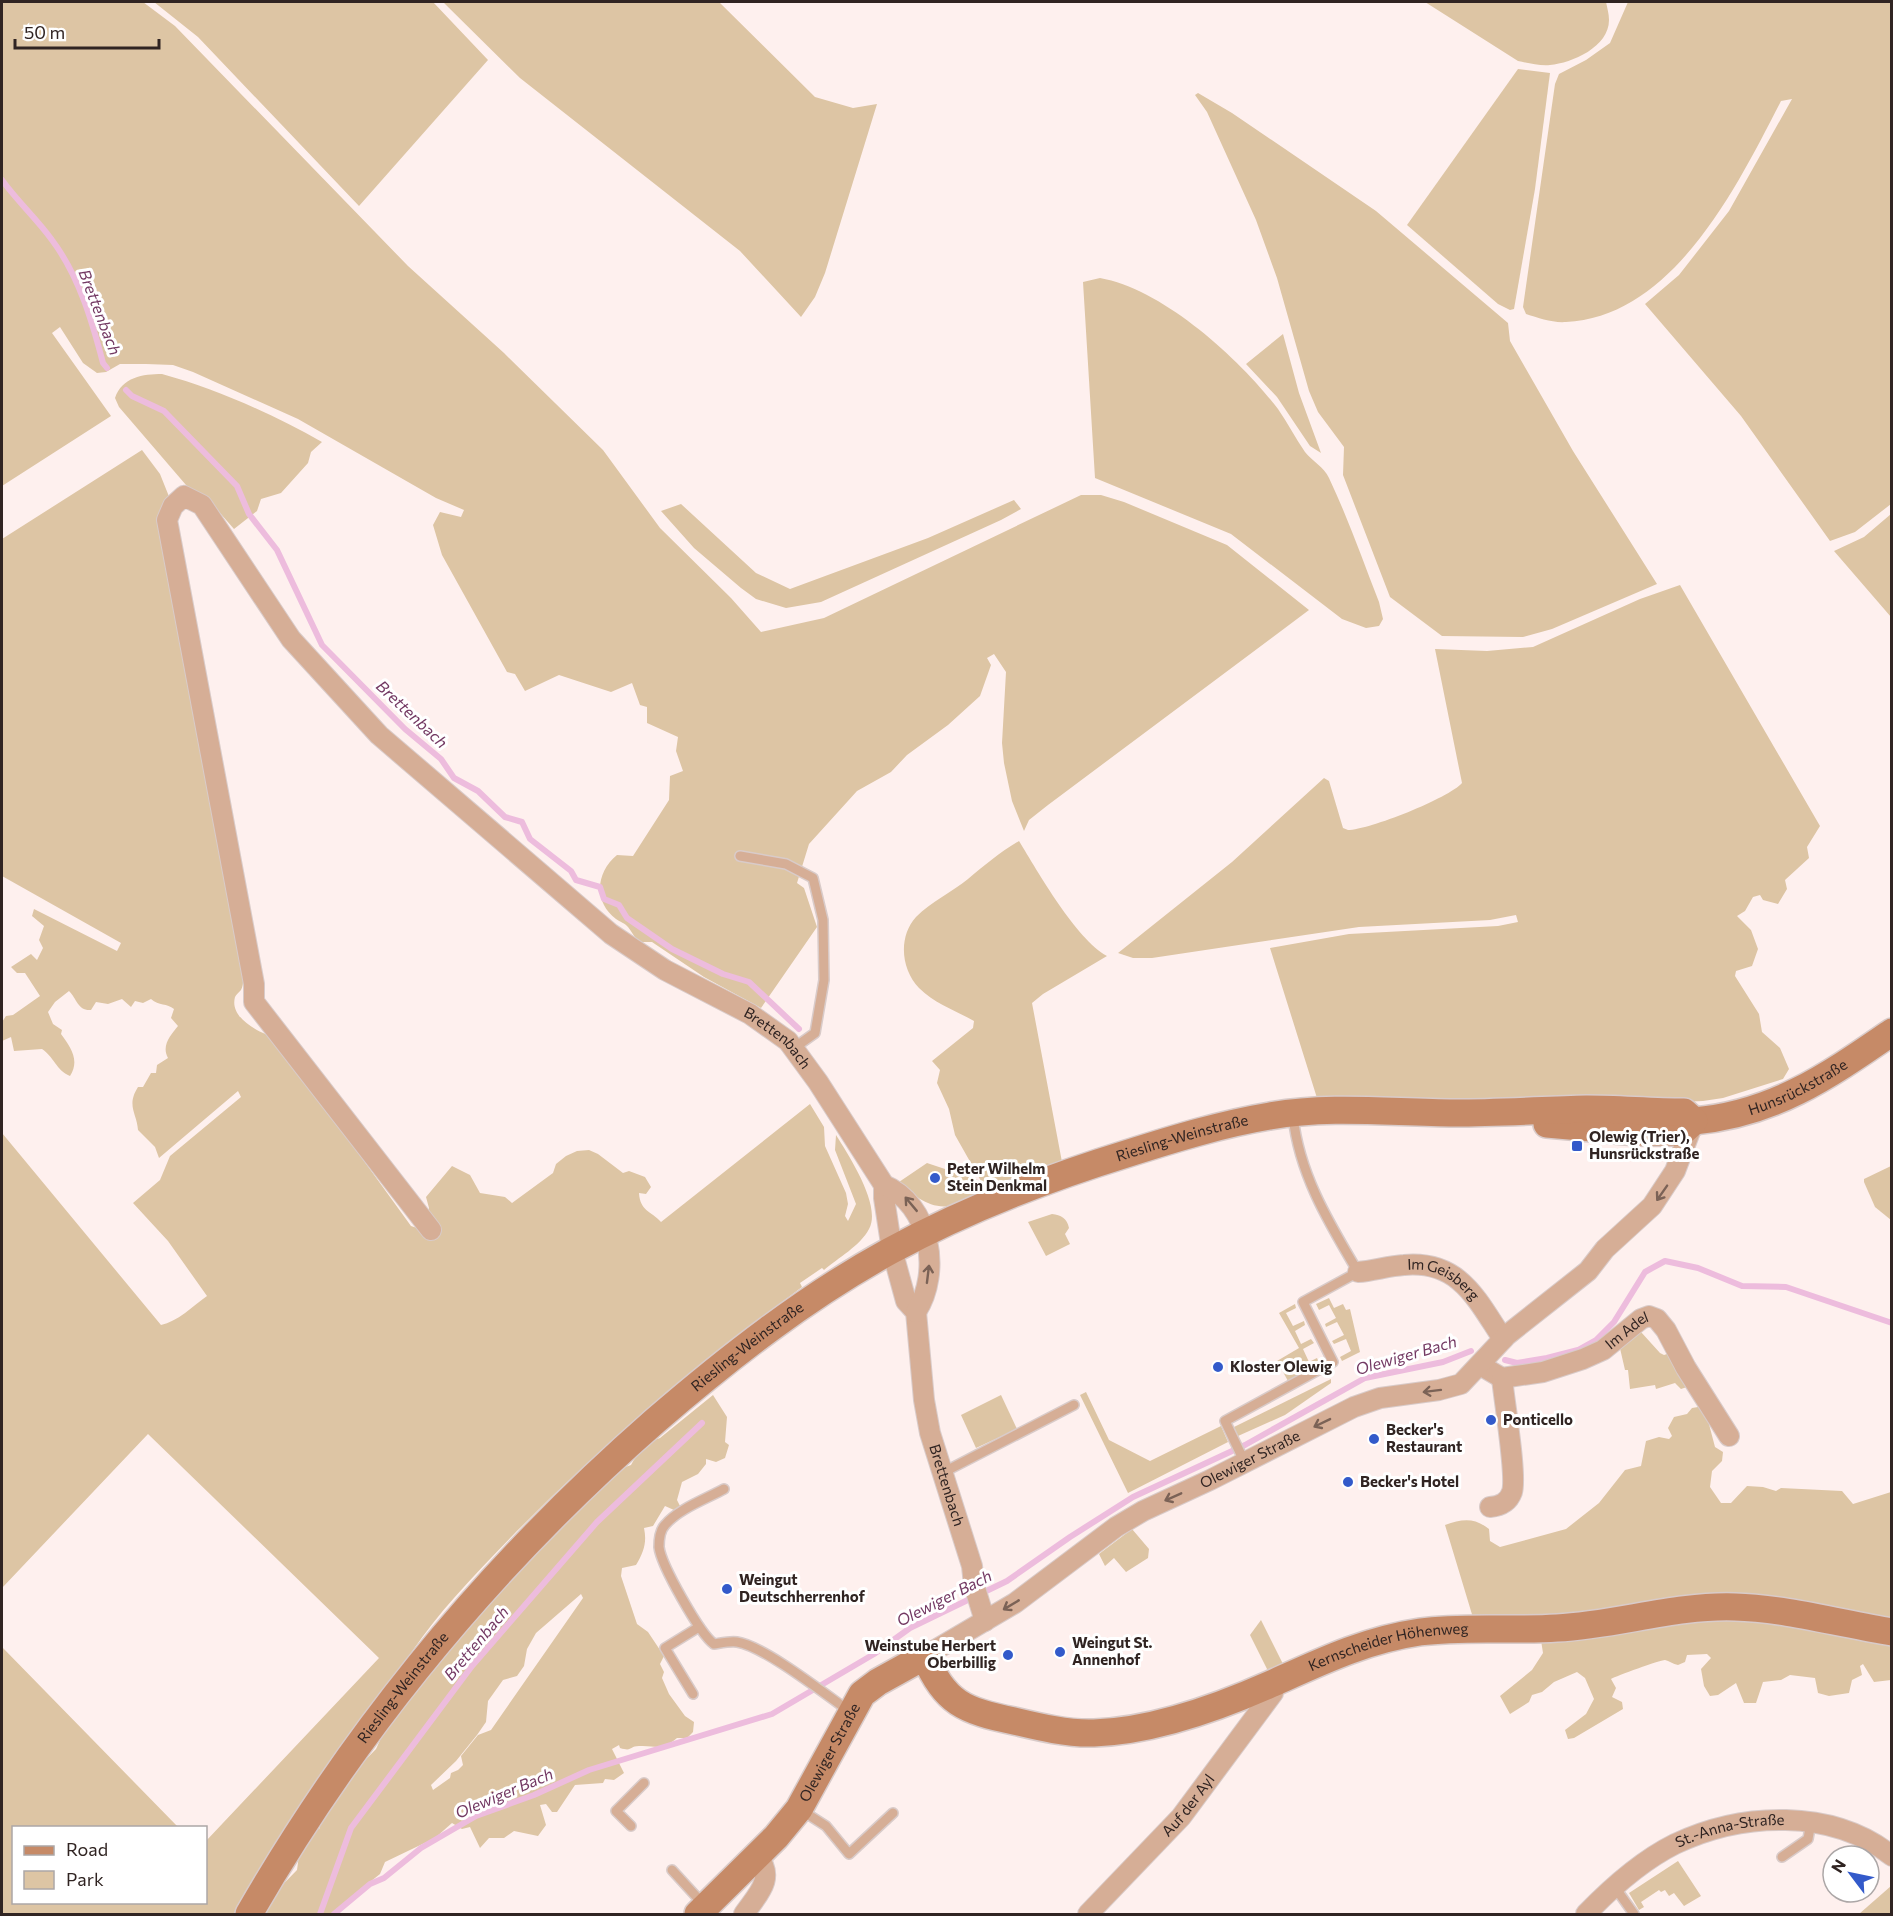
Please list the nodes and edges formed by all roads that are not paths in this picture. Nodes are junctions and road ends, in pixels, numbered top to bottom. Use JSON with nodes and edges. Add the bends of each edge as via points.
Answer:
{"nodes":[{"id":1,"x":740,"y":856,"type":"dead end"},
{"id":2,"x":1892,"y":1032,"type":"edge"},
{"id":3,"x":794,"y":1048,"type":"junction"},
{"id":4,"x":1293,"y":1113,"type":"junction"},
{"id":5,"x":1694,"y":1121,"type":"junction"},
{"id":6,"x":884,"y":1185,"type":"junction"},
{"id":7,"x":431,"y":1230,"type":"dead end"},
{"id":8,"x":925,"y":1233,"type":"junction"},
{"id":9,"x":892,"y":1250,"type":"junction"},
{"id":10,"x":1358,"y":1272,"type":"junction"},
{"id":11,"x":916,"y":1312,"type":"junction"},
{"id":12,"x":1503,"y":1339,"type":"junction"},
{"id":13,"x":1480,"y":1365,"type":"junction"},
{"id":14,"x":1502,"y":1378,"type":"junction"},
{"id":15,"x":1074,"y":1405,"type":"dead end"},
{"id":16,"x":1729,"y":1436,"type":"dead end"},
{"id":17,"x":1243,"y":1459,"type":"junction"},
{"id":18,"x":942,"y":1473,"type":"junction"},
{"id":19,"x":724,"y":1489,"type":"dead end"},
{"id":20,"x":1490,"y":1508,"type":"dead end"},
{"id":21,"x":982,"y":1612,"type":"junction"},
{"id":22,"x":699,"y":1628,"type":"junction"},
{"id":23,"x":1892,"y":1632,"type":"edge"},
{"id":24,"x":925,"y":1656,"type":"junction"},
{"id":25,"x":1271,"y":1684,"type":"junction"},
{"id":26,"x":693,"y":1694,"type":"dead end"},
{"id":27,"x":851,"y":1713,"type":"junction"},
{"id":28,"x":644,"y":1783,"type":"dead end"},
{"id":29,"x":799,"y":1809,"type":"junction"},
{"id":30,"x":893,"y":1813,"type":"dead end"},
{"id":31,"x":1811,"y":1822,"type":"junction"},
{"id":32,"x":631,"y":1827,"type":"dead end"},
{"id":33,"x":1892,"y":1856,"type":"edge"},
{"id":34,"x":757,"y":1857,"type":"junction"},
{"id":35,"x":1782,"y":1857,"type":"dead end"},
{"id":36,"x":672,"y":1870,"type":"dead end"},
{"id":37,"x":1614,"y":1886,"type":"junction"},
{"id":38,"x":702,"y":1910,"type":"edge"},
{"id":39,"x":249,"y":1914,"type":"edge"},
{"id":40,"x":744,"y":1914,"type":"edge"},
{"id":41,"x":1089,"y":1914,"type":"edge"},
{"id":42,"x":1586,"y":1914,"type":"edge"},
{"id":43,"x":1634,"y":1914,"type":"edge"}],
"edges":[{"from":1,"to":3,"type":"lane","via":[[786,864],[813,878],[823,920],[824,980],[815,1033]]},
{"from":2,"to":5,"type":"main road","name":"Hunsrückstraße","via":[[1835,1071],[1778,1101],[1745,1113]]},
{"from":3,"to":6,"type":"street","name":"Brettenbach"},
{"from":3,"to":7,"type":"street","name":"Brettenbach","via":[[750,1014],[665,970],[611,934],[379,735],[291,639],[202,505],[184,496],[173,506],[167,520],[254,984],[254,1002]]},
{"from":4,"to":5,"type":"main road","name":"Riesling-Weinstraße","via":[[1343,1109],[1455,1113],[1637,1132],[1682,1132]]},
{"from":4,"to":8,"type":"main road","name":"Riesling-Weinstraße","via":[[1191,1135],[1080,1168]]},
{"from":4,"to":10,"type":"lane","via":[[1296,1146],[1321,1208]]},
{"from":5,"to":12,"type":"street","name":"Olewiger Straße","one_way":true,"via":[[1675,1171],[1652,1206],[1605,1248],[1588,1271]]},
{"from":8,"to":6,"type":"street","name":"Brettenbach","one_way":true,"via":[[913,1205]]},
{"from":6,"to":9,"type":"street","name":"Brettenbach"},
{"from":8,"to":9,"type":"main road","name":"Riesling-Weinstraße"},
{"from":11,"to":8,"type":"street","name":"Brettenbach","one_way":true,"via":[[924,1299],[928,1275]]},
{"from":9,"to":11,"type":"street","name":"Brettenbach","via":[[906,1301]]},
{"from":9,"to":39,"type":"main road","name":"Riesling-Weinstraße","via":[[816,1296],[705,1377],[553,1514],[437,1643],[388,1707],[293,1839]]},
{"from":10,"to":12,"type":"street","name":"Im Geisberg","via":[[1407,1264],[1447,1272],[1466,1284]]},
{"from":10,"to":17,"type":"lane","via":[[1303,1302],[1333,1362],[1225,1421]]},
{"from":11,"to":18,"type":"street","name":"Brettenbach","via":[[924,1400]]},
{"from":12,"to":13,"type":"street","name":"Olewiger Straße"},
{"from":13,"to":14,"type":"street"},
{"from":13,"to":17,"type":"street","name":"Olewiger Straße","one_way":true,"via":[[1456,1386],[1380,1398]]},
{"from":14,"to":16,"type":"street","name":"Im Adel","via":[[1543,1372],[1583,1359],[1612,1344],[1649,1316],[1658,1319],[1666,1330]]},
{"from":14,"to":20,"type":"street","via":[[1513,1483],[1508,1500]]},
{"from":15,"to":18,"type":"lane"},
{"from":17,"to":21,"type":"street","name":"Olewiger Straße","one_way":true,"via":[[1129,1518],[1050,1579]]},
{"from":18,"to":21,"type":"street","name":"Brettenbach","via":[[972,1566]]},
{"from":19,"to":22,"type":"lane","via":[[675,1517],[664,1526],[660,1536],[662,1556]]},
{"from":21,"to":24,"type":"street","name":"Olewiger Straße"},
{"from":22,"to":26,"type":"lane","via":[[665,1648]]},
{"from":22,"to":27,"type":"lane","via":[[714,1644],[737,1642],[754,1648]]},
{"from":23,"to":25,"type":"main road","name":"Kernscheider Höhenweg","via":[[1735,1607],[1559,1628],[1450,1629],[1372,1641]]},
{"from":24,"to":25,"type":"main road","name":"Kernscheider Höhenweg","via":[[941,1689],[963,1705],[992,1716],[1075,1732],[1119,1730],[1178,1719]]},
{"from":24,"to":27,"type":"main road","name":"Olewiger Straße","via":[[868,1688]]},
{"from":25,"to":41,"type":"street","name":"Auf der Ayl","via":[[1273,1693],[1193,1802]]},
{"from":27,"to":29,"type":"main road","name":"Olewiger Straße"},
{"from":28,"to":32,"type":"lane","via":[[616,1811]]},
{"from":29,"to":30,"type":"lane","name":"Olewiger Straße","via":[[826,1826],[849,1854]]},
{"from":29,"to":34,"type":"main road","name":"Olewiger Straße"},
{"from":31,"to":33,"type":"street","name":"St.-Anna-Straße","via":[[1852,1832]]},
{"from":31,"to":35,"type":"lane","via":[[1808,1839]]},
{"from":31,"to":37,"type":"street","name":"St.-Anna-Straße","via":[[1763,1821],[1711,1831],[1670,1847]]},
{"from":34,"to":38,"type":"main road","name":"Olewiger Straße"},
{"from":34,"to":40,"type":"street","via":[[767,1876]]},
{"from":36,"to":38,"type":"lane"},
{"from":37,"to":42,"type":"street","name":"St.-Anna-Straße"},
{"from":37,"to":43,"type":"lane"}]}
